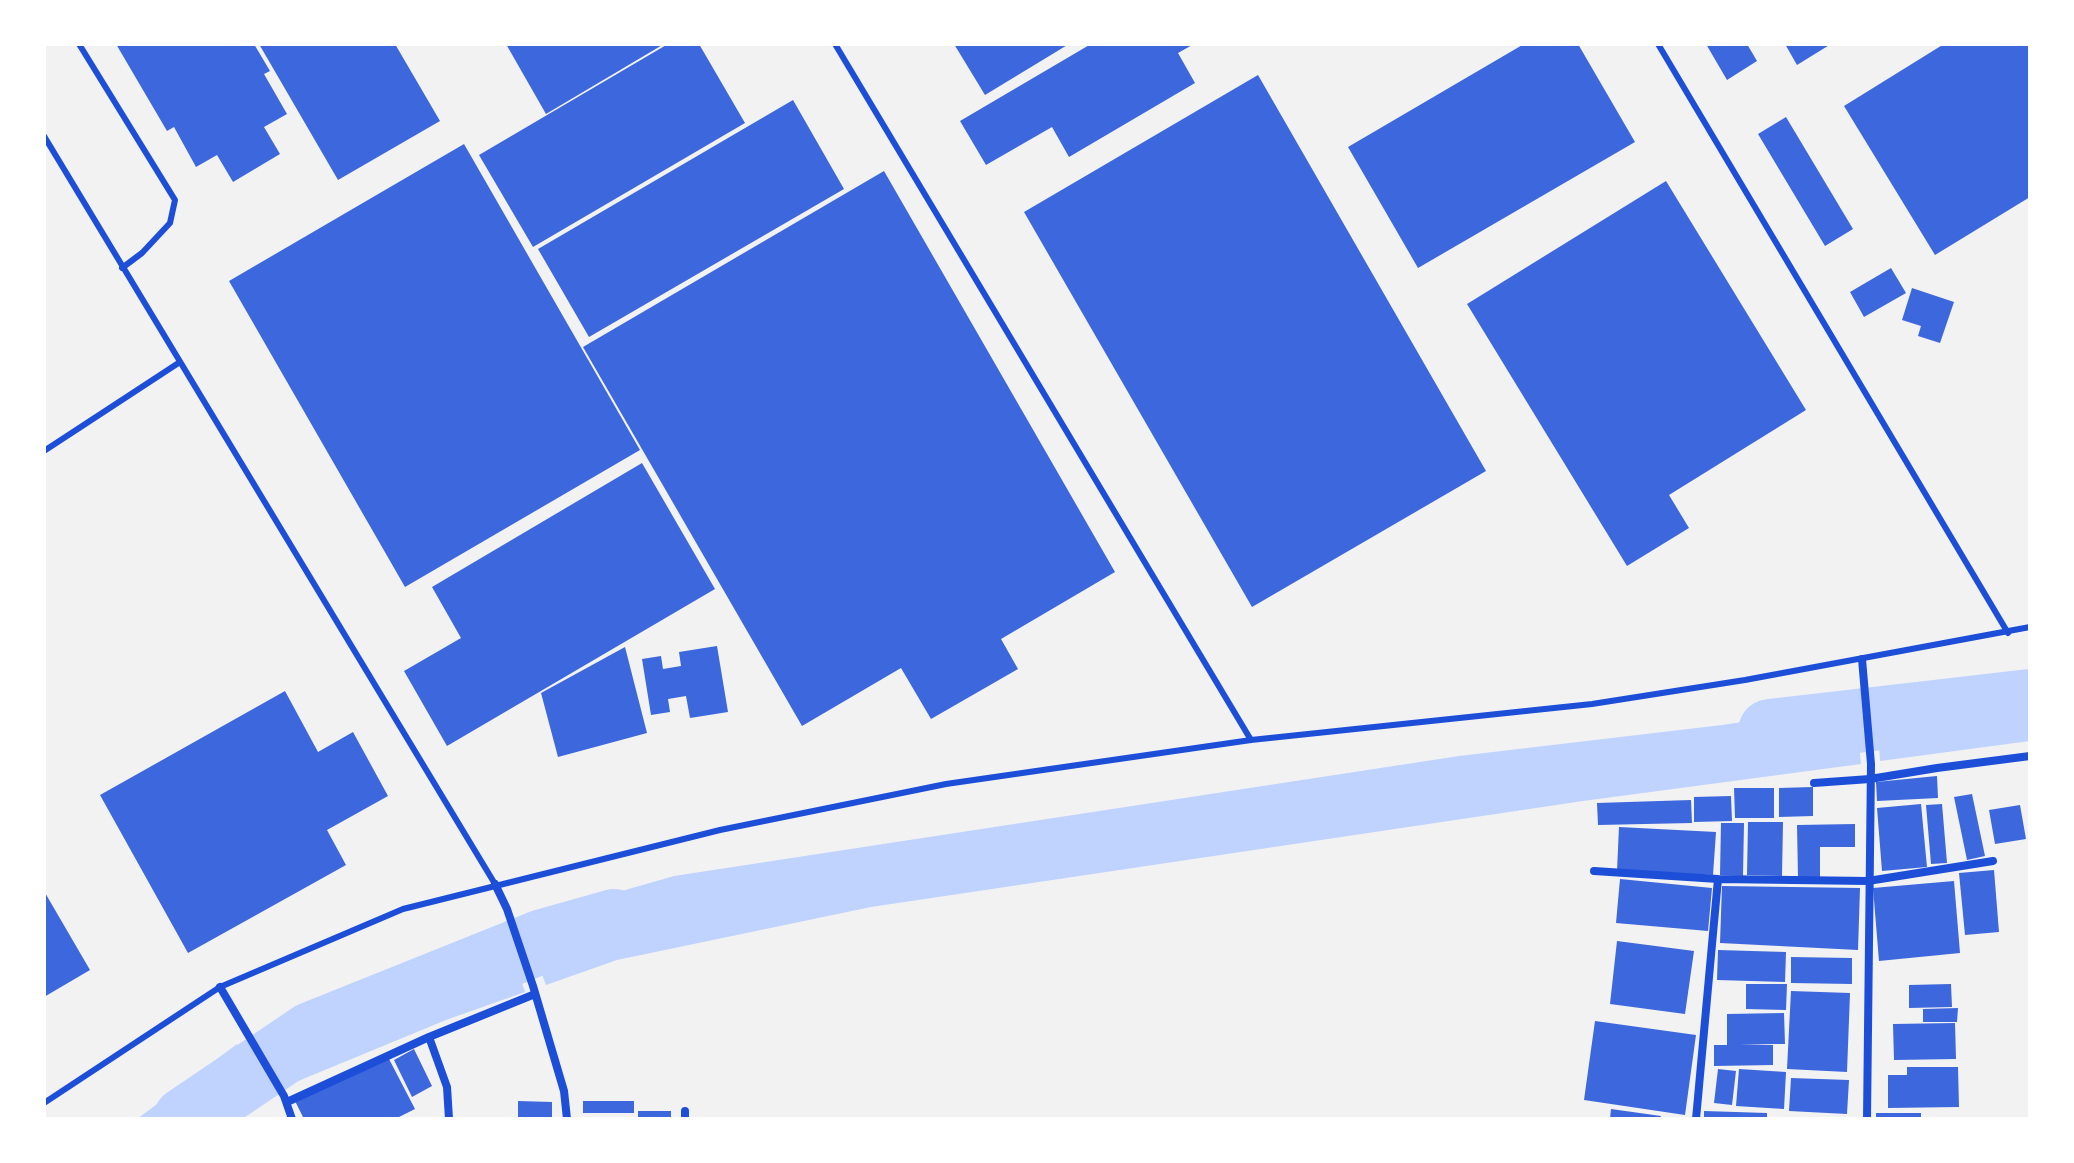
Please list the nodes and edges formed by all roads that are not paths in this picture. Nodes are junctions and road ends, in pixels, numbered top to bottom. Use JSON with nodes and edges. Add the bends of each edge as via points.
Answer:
{"nodes":[{"id":1,"x":79,"y":44,"type":"edge"},
{"id":2,"x":835,"y":44,"type":"edge"},
{"id":3,"x":1658,"y":44,"type":"edge"},
{"id":4,"x":44,"y":136,"type":"edge"},
{"id":5,"x":122,"y":268,"type":"junction"},
{"id":6,"x":180,"y":362,"type":"junction"},
{"id":7,"x":44,"y":451,"type":"edge"},
{"id":8,"x":2030,"y":627,"type":"edge"},
{"id":9,"x":2008,"y":633,"type":"junction"},
{"id":10,"x":1862,"y":659,"type":"junction"},
{"id":11,"x":1251,"y":740,"type":"junction"},
{"id":12,"x":2030,"y":756,"type":"edge"},
{"id":13,"x":1870,"y":779,"type":"junction"},
{"id":14,"x":1814,"y":783,"type":"dead end"},
{"id":15,"x":1993,"y":861,"type":"dead end"},
{"id":16,"x":1594,"y":871,"type":"dead end"},
{"id":17,"x":1718,"y":879,"type":"junction"},
{"id":18,"x":1868,"y":881,"type":"junction"},
{"id":19,"x":495,"y":884,"type":"junction"},
{"id":20,"x":220,"y":987,"type":"junction"},
{"id":21,"x":534,"y":990,"type":"junction"},
{"id":22,"x":429,"y":1037,"type":"junction"},
{"id":23,"x":285,"y":1099,"type":"junction"},
{"id":24,"x":44,"y":1103,"type":"edge"},
{"id":25,"x":292,"y":1119,"type":"edge"},
{"id":26,"x":449,"y":1119,"type":"edge"},
{"id":27,"x":567,"y":1119,"type":"edge"},
{"id":28,"x":1696,"y":1119,"type":"edge"},
{"id":29,"x":1867,"y":1119,"type":"edge"}],
"edges":[{"from":1,"to":5,"type":"lane","via":[[175,200],[170,223]]},
{"from":2,"to":11,"type":"lane"},
{"from":3,"to":9,"type":"lane"},
{"from":4,"to":5,"type":"lane"},
{"from":5,"to":6,"type":"lane"},
{"from":6,"to":7,"type":"lane"},
{"from":6,"to":19,"type":"lane"},
{"from":8,"to":9,"type":"lane"},
{"from":9,"to":10,"type":"lane"},
{"from":10,"to":11,"type":"lane","via":[[1592,704]]},
{"from":10,"to":13,"type":"street"},
{"from":11,"to":19,"type":"lane","via":[[946,784],[720,830]]},
{"from":12,"to":13,"type":"street"},
{"from":13,"to":14,"type":"street"},
{"from":13,"to":18,"type":"street"},
{"from":15,"to":18,"type":"street"},
{"from":16,"to":17,"type":"street"},
{"from":17,"to":18,"type":"street"},
{"from":17,"to":28,"type":"street"},
{"from":18,"to":29,"type":"street"},
{"from":19,"to":20,"type":"lane","via":[[403,909]]},
{"from":19,"to":21,"type":"street"},
{"from":20,"to":23,"type":"street"},
{"from":20,"to":24,"type":"lane"},
{"from":21,"to":22,"type":"street"},
{"from":21,"to":27,"type":"street","via":[[564,1091]]},
{"from":22,"to":23,"type":"street"},
{"from":22,"to":26,"type":"street","via":[[447,1087]]},
{"from":23,"to":25,"type":"street"}]}
